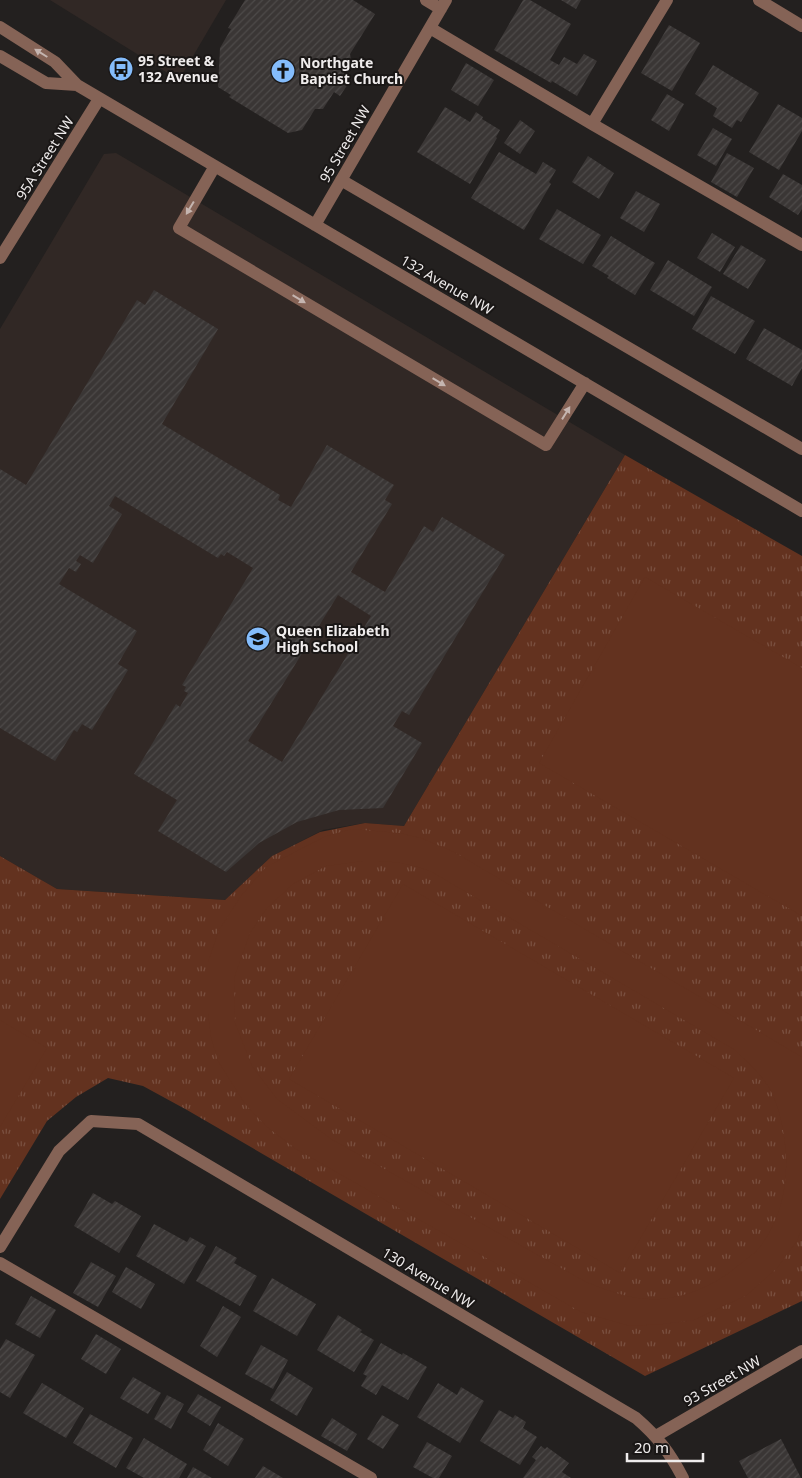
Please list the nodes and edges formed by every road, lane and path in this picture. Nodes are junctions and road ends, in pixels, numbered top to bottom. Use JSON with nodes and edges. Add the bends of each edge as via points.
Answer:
{"nodes":[{"id":1,"x":426,"y":0,"type":"edge"},
{"id":2,"x":667,"y":0,"type":"edge"},
{"id":3,"x":759,"y":0,"type":"edge"},
{"id":4,"x":443,"y":4,"type":"edge"},
{"id":5,"x":802,"y":26,"type":"edge"},
{"id":6,"x":0,"y":27,"type":"edge"},
{"id":7,"x":430,"y":28,"type":"junction"},
{"id":8,"x":0,"y":56,"type":"edge"},
{"id":9,"x":76,"y":85,"type":"junction"},
{"id":10,"x":99,"y":99,"type":"junction"},
{"id":11,"x":592,"y":124,"type":"junction"},
{"id":12,"x":216,"y":166,"type":"junction"},
{"id":13,"x":341,"y":180,"type":"junction"},
{"id":14,"x":315,"y":225,"type":"junction"},
{"id":15,"x":802,"y":245,"type":"edge"},
{"id":16,"x":0,"y":258,"type":"edge"},
{"id":17,"x":585,"y":383,"type":"junction"},
{"id":18,"x":802,"y":450,"type":"edge"},
{"id":19,"x":802,"y":511,"type":"edge"},
{"id":20,"x":0,"y":1247,"type":"edge"},
{"id":21,"x":0,"y":1263,"type":"edge"},
{"id":22,"x":802,"y":1352,"type":"edge"},
{"id":23,"x":656,"y":1436,"type":"junction"},
{"id":24,"x":371,"y":1478,"type":"edge"},
{"id":25,"x":683,"y":1478,"type":"edge"}],
"edges":[{"from":1,"to":4,"type":"street"},
{"from":2,"to":11,"type":"street"},
{"from":3,"to":5,"type":"street"},
{"from":4,"to":7,"type":"street","name":"95 Street NW"},
{"from":9,"to":6,"type":"street","name":"132 Avenue NW","one_way":true,"via":[[55,62]]},
{"from":7,"to":11,"type":"street"},
{"from":7,"to":13,"type":"street","name":"95 Street NW"},
{"from":8,"to":9,"type":"street","name":"132 Avenue NW","via":[[46,82]]},
{"from":9,"to":10,"type":"street","name":"132 Avenue NW"},
{"from":10,"to":12,"type":"street","name":"132 Avenue NW"},
{"from":10,"to":16,"type":"street","name":"95A Street NW"},
{"from":11,"to":15,"type":"street"},
{"from":12,"to":14,"type":"street","name":"132 Avenue NW"},
{"from":12,"to":17,"type":"street","one_way":true,"via":[[179,228],[546,445]]},
{"from":13,"to":14,"type":"street","name":"95 Street NW"},
{"from":13,"to":18,"type":"street"},
{"from":14,"to":17,"type":"street","name":"132 Avenue NW"},
{"from":17,"to":19,"type":"street","name":"132 Avenue NW"},
{"from":20,"to":23,"type":"street","name":"130 Avenue NW","via":[[59,1151],[92,1121],[138,1124],[636,1418]]},
{"from":21,"to":24,"type":"street"},
{"from":22,"to":23,"type":"street","name":"93 Street NW"},
{"from":23,"to":25,"type":"street","name":"130 Avenue NW"}]}
